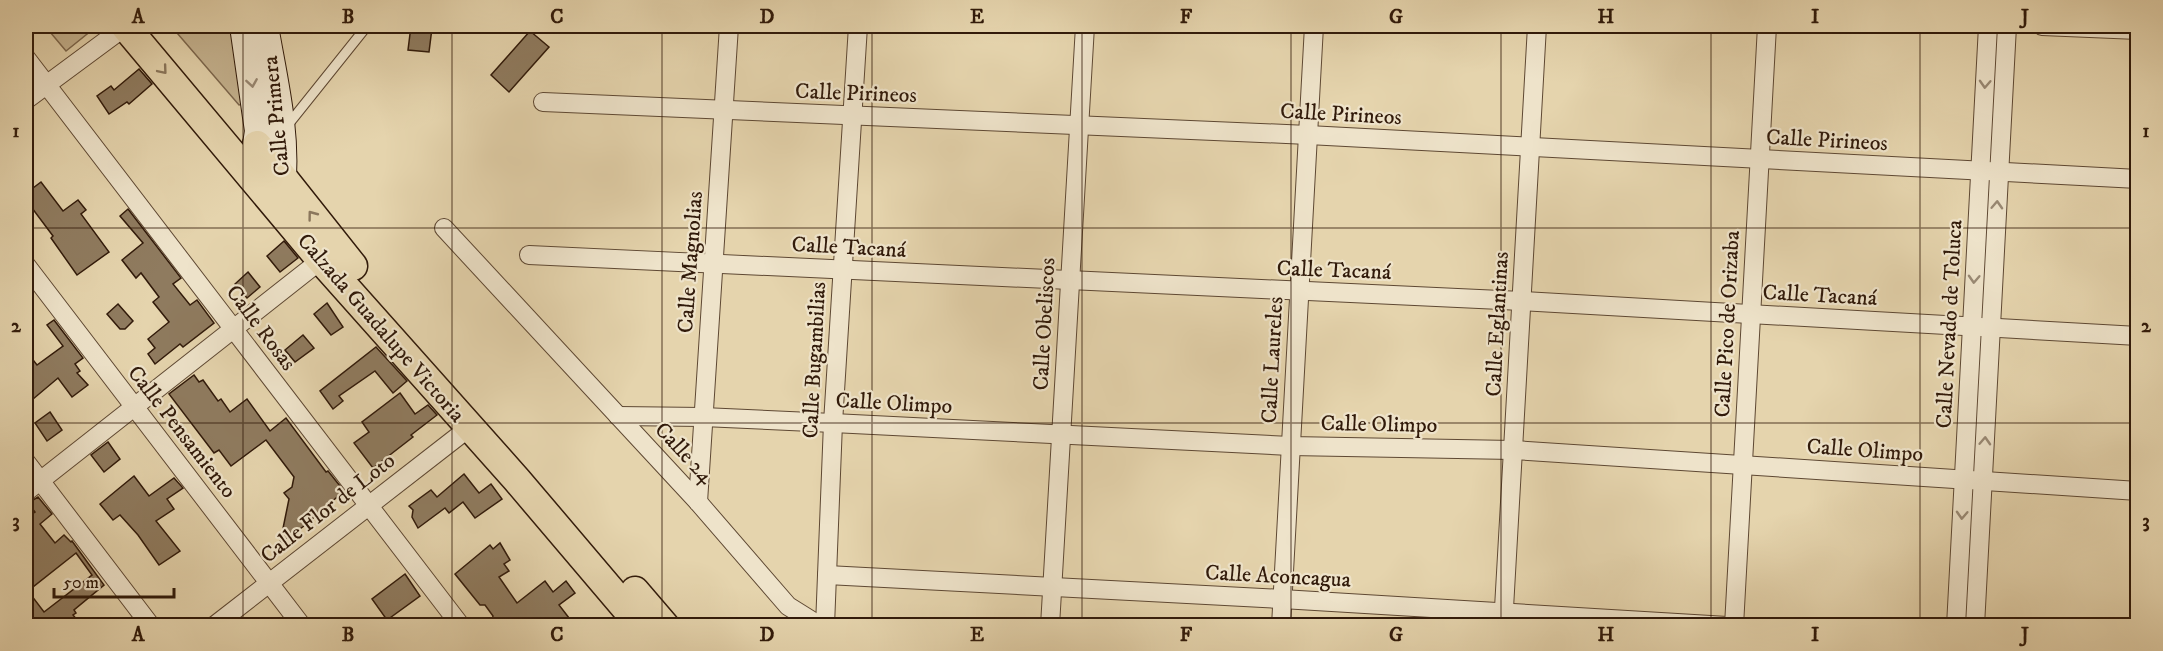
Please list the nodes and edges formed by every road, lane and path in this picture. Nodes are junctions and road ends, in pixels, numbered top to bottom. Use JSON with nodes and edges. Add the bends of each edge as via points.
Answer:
{"nodes":[{"id":1,"x":126,"y":26,"type":"edge"},
{"id":2,"x":243,"y":26,"type":"edge"},
{"id":3,"x":265,"y":26,"type":"edge"},
{"id":4,"x":367,"y":26,"type":"edge"},
{"id":5,"x":729,"y":26,"type":"edge"},
{"id":6,"x":858,"y":26,"type":"edge"},
{"id":7,"x":1085,"y":26,"type":"edge"},
{"id":8,"x":1314,"y":26,"type":"edge"},
{"id":9,"x":1537,"y":26,"type":"edge"},
{"id":10,"x":1767,"y":26,"type":"edge"},
{"id":11,"x":1988,"y":26,"type":"edge"},
{"id":12,"x":2007,"y":26,"type":"edge"},
{"id":13,"x":2042,"y":26,"type":"edge"},
{"id":14,"x":2138,"y":30,"type":"edge"},
{"id":15,"x":26,"y":58,"type":"edge"},
{"id":16,"x":47,"y":84,"type":"junction"},
{"id":17,"x":26,"y":100,"type":"edge"},
{"id":18,"x":543,"y":102,"type":"dead end"},
{"id":19,"x":723,"y":110,"type":"junction"},
{"id":20,"x":852,"y":116,"type":"junction"},
{"id":21,"x":1079,"y":126,"type":"junction"},
{"id":22,"x":1308,"y":135,"type":"junction"},
{"id":23,"x":269,"y":139,"type":"junction"},
{"id":24,"x":1530,"y":147,"type":"junction"},
{"id":25,"x":1760,"y":159,"type":"junction"},
{"id":26,"x":1980,"y":171,"type":"junction"},
{"id":27,"x":1999,"y":172,"type":"junction"},
{"id":28,"x":250,"y":175,"type":"junction"},
{"id":29,"x":283,"y":177,"type":"junction"},
{"id":30,"x":2138,"y":180,"type":"edge"},
{"id":31,"x":276,"y":206,"type":"junction"},
{"id":32,"x":444,"y":228,"type":"dead end"},
{"id":33,"x":529,"y":255,"type":"dead end"},
{"id":34,"x":321,"y":260,"type":"junction"},
{"id":35,"x":713,"y":264,"type":"junction"},
{"id":36,"x":26,"y":265,"type":"edge"},
{"id":37,"x":842,"y":270,"type":"junction"},
{"id":38,"x":1070,"y":281,"type":"junction"},
{"id":39,"x":1299,"y":292,"type":"junction"},
{"id":40,"x":1521,"y":301,"type":"junction"},
{"id":41,"x":1751,"y":314,"type":"junction"},
{"id":42,"x":1972,"y":327,"type":"junction"},
{"id":43,"x":1991,"y":328,"type":"junction"},
{"id":44,"x":234,"y":329,"type":"junction"},
{"id":45,"x":2138,"y":336,"type":"edge"},
{"id":46,"x":135,"y":407,"type":"junction"},
{"id":47,"x":618,"y":416,"type":"junction"},
{"id":48,"x":703,"y":417,"type":"junction"},
{"id":49,"x":833,"y":423,"type":"junction"},
{"id":50,"x":470,"y":426,"type":"junction"},
{"id":51,"x":1061,"y":435,"type":"junction"},
{"id":52,"x":1290,"y":446,"type":"junction"},
{"id":53,"x":1513,"y":450,"type":"junction"},
{"id":54,"x":26,"y":462,"type":"edge"},
{"id":55,"x":1743,"y":465,"type":"junction"},
{"id":56,"x":1964,"y":479,"type":"junction"},
{"id":57,"x":1983,"y":480,"type":"junction"},
{"id":58,"x":33,"y":486,"type":"edge"},
{"id":59,"x":2138,"y":491,"type":"edge"},
{"id":60,"x":698,"y":502,"type":"junction"},
{"id":61,"x":369,"y":505,"type":"junction"},
{"id":62,"x":827,"y":575,"type":"junction"},
{"id":63,"x":269,"y":582,"type":"junction"},
{"id":64,"x":1052,"y":587,"type":"junction"},
{"id":65,"x":1282,"y":599,"type":"junction"},
{"id":66,"x":1503,"y":619,"type":"edge"},
{"id":67,"x":151,"y":626,"type":"edge"},
{"id":68,"x":214,"y":626,"type":"edge"},
{"id":69,"x":302,"y":626,"type":"edge"},
{"id":70,"x":461,"y":626,"type":"edge"},
{"id":71,"x":641,"y":626,"type":"edge"},
{"id":72,"x":665,"y":626,"type":"edge"},
{"id":73,"x":820,"y":626,"type":"edge"},
{"id":74,"x":825,"y":626,"type":"edge"},
{"id":75,"x":1050,"y":626,"type":"edge"},
{"id":76,"x":1281,"y":626,"type":"edge"},
{"id":77,"x":1726,"y":626,"type":"edge"},
{"id":78,"x":1734,"y":626,"type":"edge"},
{"id":79,"x":1956,"y":626,"type":"edge"},
{"id":80,"x":1975,"y":626,"type":"edge"}],
"edges":[{"from":1,"to":16,"type":"street"},
{"from":1,"to":28,"type":"main road","name":"Calzada Guadalupe Victoria","one_way":true},
{"from":2,"to":23,"type":"main road","name":"Calle Primera","one_way":true,"via":[[255,107]]},
{"from":3,"to":23,"type":"main road","name":"Calle Primera"},
{"from":4,"to":23,"type":"lane"},
{"from":5,"to":19,"type":"street","name":"Calle Magnolias"},
{"from":6,"to":20,"type":"street","name":"Calle Bugambilias"},
{"from":7,"to":21,"type":"street","name":"Calle Obeliscos"},
{"from":8,"to":22,"type":"street","name":"Calle Laureles"},
{"from":9,"to":24,"type":"street","name":"Calle Eglantinas"},
{"from":10,"to":25,"type":"street","name":"Calle Pico de Orizaba"},
{"from":11,"to":26,"type":"street","name":"Calle Nevado de Toluca","one_way":true},
{"from":12,"to":27,"type":"street","name":"Calle Nevado de Toluca"},
{"from":13,"to":14,"type":"street"},
{"from":15,"to":16,"type":"street","name":"Calle Rosas"},
{"from":16,"to":17,"type":"street"},
{"from":16,"to":44,"type":"street","name":"Calle Rosas"},
{"from":18,"to":19,"type":"street","name":"Calle Pirineos"},
{"from":19,"to":20,"type":"street","name":"Calle Pirineos"},
{"from":19,"to":35,"type":"street","name":"Calle Magnolias"},
{"from":20,"to":21,"type":"street","name":"Calle Pirineos"},
{"from":20,"to":37,"type":"street","name":"Calle Bugambilias"},
{"from":21,"to":22,"type":"street","name":"Calle Pirineos"},
{"from":21,"to":38,"type":"street","name":"Calle Obeliscos"},
{"from":22,"to":24,"type":"street","name":"Calle Pirineos"},
{"from":22,"to":39,"type":"street","name":"Calle Laureles"},
{"from":23,"to":28,"type":"main road","name":"Calle Primera"},
{"from":23,"to":29,"type":"main road","name":"Calzada Guadalupe Victoria"},
{"from":24,"to":25,"type":"street","name":"Calle Pirineos"},
{"from":24,"to":40,"type":"street","name":"Calle Eglantinas"},
{"from":25,"to":26,"type":"street","name":"Calle Pirineos"},
{"from":25,"to":41,"type":"street","name":"Calle Pico de Orizaba"},
{"from":26,"to":27,"type":"street","name":"Calle Pirineos"},
{"from":26,"to":42,"type":"street","name":"Calle Nevado de Toluca","one_way":true},
{"from":27,"to":30,"type":"street","name":"Calle Pirineos"},
{"from":43,"to":27,"type":"street","name":"Calle Nevado de Toluca","one_way":true},
{"from":28,"to":31,"type":"main road","name":"Calzada Guadalupe Victoria"},
{"from":29,"to":31,"type":"main road","name":"Calle Primera"},
{"from":72,"to":29,"type":"main road","name":"Calzada Guadalupe Victoria","one_way":true,"via":[[334,246]]},
{"from":31,"to":34,"type":"main road","name":"Calzada Guadalupe Victoria"},
{"from":32,"to":47,"type":"street","name":"Calle 24"},
{"from":33,"to":35,"type":"street","name":"Calle Tacaná"},
{"from":34,"to":44,"type":"street"},
{"from":34,"to":50,"type":"main road","name":"Calzada Guadalupe Victoria"},
{"from":35,"to":37,"type":"street","name":"Calle Tacaná"},
{"from":35,"to":48,"type":"street","name":"Calle Magnolias"},
{"from":36,"to":46,"type":"street","name":"Calle Pensamiento"},
{"from":37,"to":38,"type":"street","name":"Calle Tacaná"},
{"from":37,"to":49,"type":"street","name":"Calle Bugambilias"},
{"from":38,"to":39,"type":"street","name":"Calle Tacaná"},
{"from":38,"to":51,"type":"street","name":"Calle Obeliscos"},
{"from":39,"to":40,"type":"street","name":"Calle Tacaná"},
{"from":39,"to":52,"type":"street","name":"Calle Laureles"},
{"from":40,"to":41,"type":"street","name":"Calle Tacaná"},
{"from":40,"to":53,"type":"street","name":"Calle Eglantinas"},
{"from":41,"to":42,"type":"street","name":"Calle Tacaná"},
{"from":41,"to":55,"type":"street","name":"Calle Pico de Orizaba"},
{"from":42,"to":43,"type":"street","name":"Calle Tacaná"},
{"from":42,"to":56,"type":"street","name":"Calle Nevado de Toluca"},
{"from":43,"to":45,"type":"street","name":"Calle Tacaná"},
{"from":57,"to":43,"type":"street","name":"Calle Nevado de Toluca","one_way":true},
{"from":44,"to":46,"type":"street"},
{"from":44,"to":61,"type":"street","name":"Calle Rosas"},
{"from":46,"to":58,"type":"street"},
{"from":46,"to":63,"type":"street","name":"Calle Pensamiento"},
{"from":47,"to":48,"type":"street","name":"Calle Olimpo"},
{"from":47,"to":60,"type":"street","name":"Calle 24"},
{"from":48,"to":49,"type":"street","name":"Calle Olimpo"},
{"from":48,"to":60,"type":"street","name":"Calle Magnolias"},
{"from":49,"to":51,"type":"street","name":"Calle Olimpo"},
{"from":49,"to":62,"type":"street","name":"Calle Bugambilias"},
{"from":50,"to":61,"type":"street","name":"Calle Flor de Loto"},
{"from":50,"to":71,"type":"main road","name":"Calzada Guadalupe Victoria"},
{"from":51,"to":52,"type":"street","name":"Calle Olimpo"},
{"from":51,"to":64,"type":"street","name":"Calle Obeliscos"},
{"from":52,"to":53,"type":"street","name":"Calle Olimpo"},
{"from":52,"to":65,"type":"street","name":"Calle Laureles"},
{"from":53,"to":55,"type":"street","name":"Calle Olimpo"},
{"from":53,"to":66,"type":"street","name":"Calle Eglantinas"},
{"from":54,"to":58,"type":"street"},
{"from":55,"to":56,"type":"street","name":"Calle Olimpo"},
{"from":55,"to":78,"type":"street","name":"Calle Pico de Orizaba"},
{"from":56,"to":57,"type":"street","name":"Calle Olimpo"},
{"from":56,"to":79,"type":"street","name":"Calle Nevado de Toluca","one_way":true},
{"from":57,"to":59,"type":"street","name":"Calle Olimpo"},
{"from":57,"to":80,"type":"street","name":"Calle Nevado de Toluca"},
{"from":58,"to":67,"type":"street"},
{"from":60,"to":73,"type":"street","name":"Calle 24","via":[[788,606]]},
{"from":61,"to":63,"type":"street","name":"Calle Flor de Loto"},
{"from":61,"to":70,"type":"street","name":"Calle Rosas"},
{"from":62,"to":64,"type":"street","name":"Calle Aconcagua"},
{"from":62,"to":74,"type":"street","name":"Calle Bugambilias"},
{"from":63,"to":68,"type":"street","name":"Calle Flor de Loto"},
{"from":63,"to":69,"type":"street","name":"Calle Pensamiento"},
{"from":64,"to":65,"type":"street","name":"Calle Aconcagua"},
{"from":64,"to":75,"type":"street","name":"Calle Obeliscos"},
{"from":65,"to":66,"type":"street","name":"Calle Aconcagua"},
{"from":65,"to":76,"type":"street","name":"Calle Laureles"},
{"from":66,"to":77,"type":"street","name":"Calle Aconcagua"}]}
